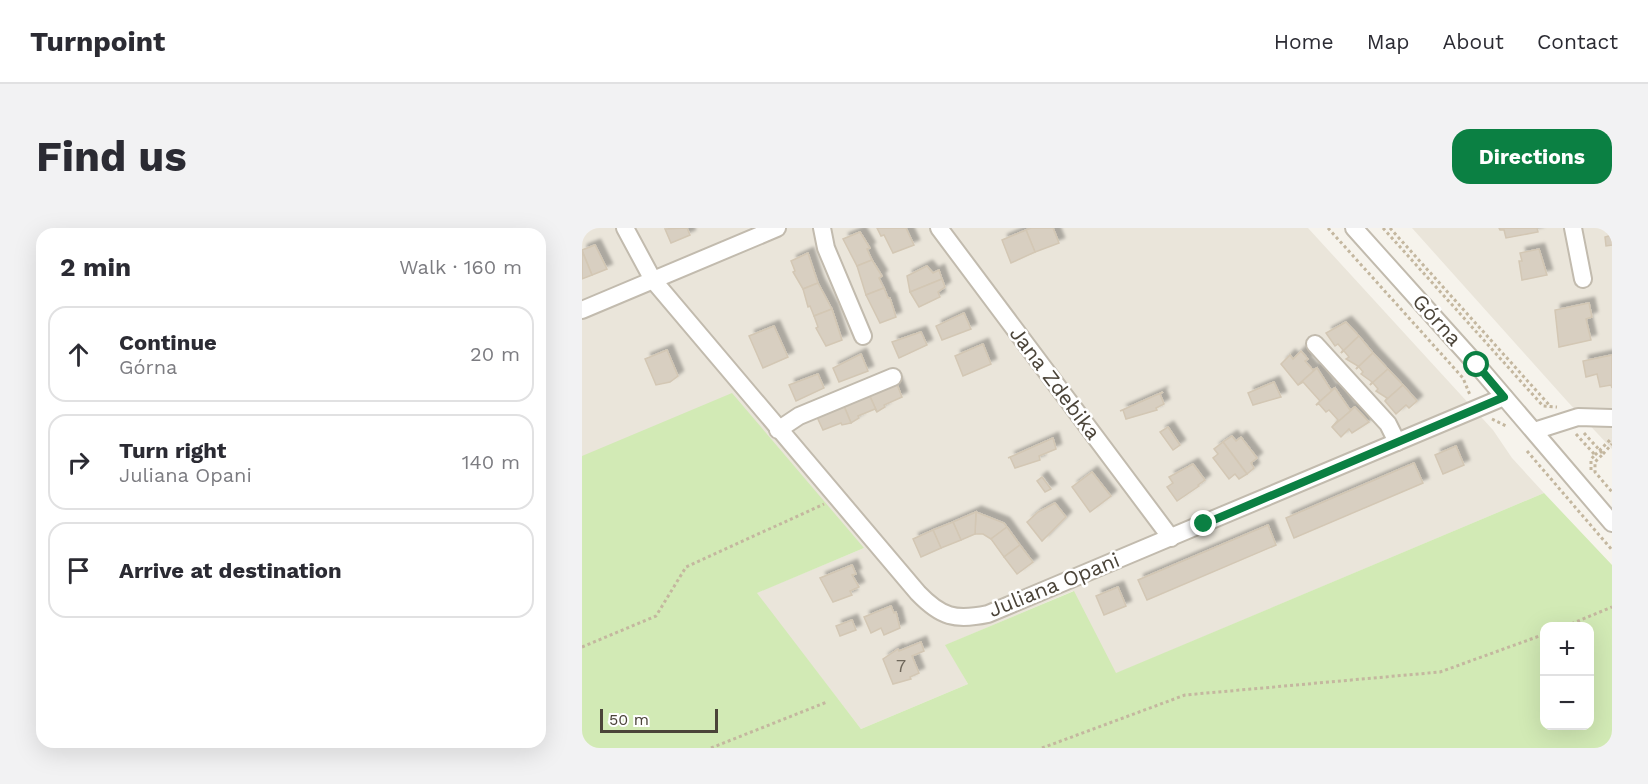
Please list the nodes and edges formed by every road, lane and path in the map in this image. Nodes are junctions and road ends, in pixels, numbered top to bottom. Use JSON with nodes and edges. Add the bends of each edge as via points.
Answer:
{"nodes":[{"id":1,"x":625,"y":228,"type":"edge"},
{"id":2,"x":777,"y":228,"type":"edge"},
{"id":3,"x":822,"y":228,"type":"edge"},
{"id":4,"x":939,"y":228,"type":"edge"},
{"id":5,"x":1328,"y":228,"type":"edge"},
{"id":6,"x":1354,"y":228,"type":"edge"},
{"id":7,"x":1383,"y":228,"type":"edge"},
{"id":8,"x":1390,"y":228,"type":"edge"},
{"id":9,"x":1573,"y":228,"type":"edge"},
{"id":10,"x":1583,"y":279,"type":"dead end"},
{"id":11,"x":653,"y":280,"type":"junction"},
{"id":12,"x":582,"y":310,"type":"edge"},
{"id":13,"x":863,"y":336,"type":"dead end"},
{"id":14,"x":1315,"y":344,"type":"dead end"},
{"id":15,"x":1493,"y":350,"type":"dead end"},
{"id":16,"x":893,"y":377,"type":"dead end"},
{"id":17,"x":1504,"y":397,"type":"junction"},
{"id":18,"x":1478,"y":407,"type":"junction"},
{"id":19,"x":1612,"y":417,"type":"edge"},
{"id":20,"x":1563,"y":420,"type":"junction"},
{"id":21,"x":778,"y":430,"type":"junction"},
{"id":22,"x":1534,"y":431,"type":"junction"},
{"id":23,"x":1515,"y":436,"type":"dead end"},
{"id":24,"x":1612,"y":438,"type":"edge"},
{"id":25,"x":1397,"y":442,"type":"junction"},
{"id":26,"x":1612,"y":444,"type":"edge"},
{"id":27,"x":1522,"y":445,"type":"dead end"},
{"id":28,"x":1603,"y":454,"type":"dead end"},
{"id":29,"x":1595,"y":455,"type":"junction"},
{"id":30,"x":837,"y":498,"type":"junction"},
{"id":31,"x":1612,"y":498,"type":"edge"},
{"id":32,"x":1612,"y":523,"type":"edge"},
{"id":33,"x":1171,"y":538,"type":"junction"},
{"id":34,"x":1612,"y":550,"type":"edge"},
{"id":35,"x":1612,"y":607,"type":"edge"},
{"id":36,"x":1578,"y":622,"type":"edge"},
{"id":37,"x":1540,"y":636,"type":"edge"},
{"id":38,"x":582,"y":647,"type":"edge"},
{"id":39,"x":827,"y":702,"type":"dead end"},
{"id":40,"x":711,"y":748,"type":"edge"},
{"id":41,"x":1042,"y":748,"type":"edge"}],
"edges":[{"from":1,"to":11,"type":"street","name":"Juliana Opani"},
{"from":2,"to":11,"type":"street"},
{"from":3,"to":13,"type":"street","via":[[826,248]]},
{"from":4,"to":33,"type":"street","name":"Jana Zdebika"},
{"from":5,"to":18,"type":"path","via":[[1462,378]]},
{"from":6,"to":17,"type":"street","name":"Górna"},
{"from":7,"to":15,"type":"path"},
{"from":8,"to":20,"type":"path"},
{"from":9,"to":10,"type":"street"},
{"from":11,"to":12,"type":"street"},
{"from":11,"to":21,"type":"street","name":"Juliana Opani"},
{"from":14,"to":25,"type":"street","via":[[1388,424]]},
{"from":16,"to":21,"type":"street","via":[[798,416]]},
{"from":17,"to":18,"type":"street","name":"Juliana Opani"},
{"from":17,"to":22,"type":"street","name":"Górna"},
{"from":18,"to":23,"type":"path"},
{"from":18,"to":25,"type":"street","name":"Juliana Opani"},
{"from":19,"to":20,"type":"street"},
{"from":20,"to":22,"type":"street"},
{"from":20,"to":29,"type":"path"},
{"from":21,"to":30,"type":"street","name":"Juliana Opani"},
{"from":22,"to":32,"type":"street","name":"Górna"},
{"from":24,"to":29,"type":"path"},
{"from":25,"to":33,"type":"street","name":"Juliana Opani"},
{"from":26,"to":28,"type":"path"},
{"from":27,"to":34,"type":"path"},
{"from":29,"to":31,"type":"path","via":[[1591,474]]},
{"from":30,"to":33,"type":"street","name":"Juliana Opani","via":[[932,608],[951,616],[988,614]]},
{"from":30,"to":38,"type":"path","via":[[686,567],[656,616]]},
{"from":35,"to":36,"type":"path"},
{"from":37,"to":41,"type":"path","via":[[1440,672],[1185,695]]},
{"from":39,"to":40,"type":"path"}]}
